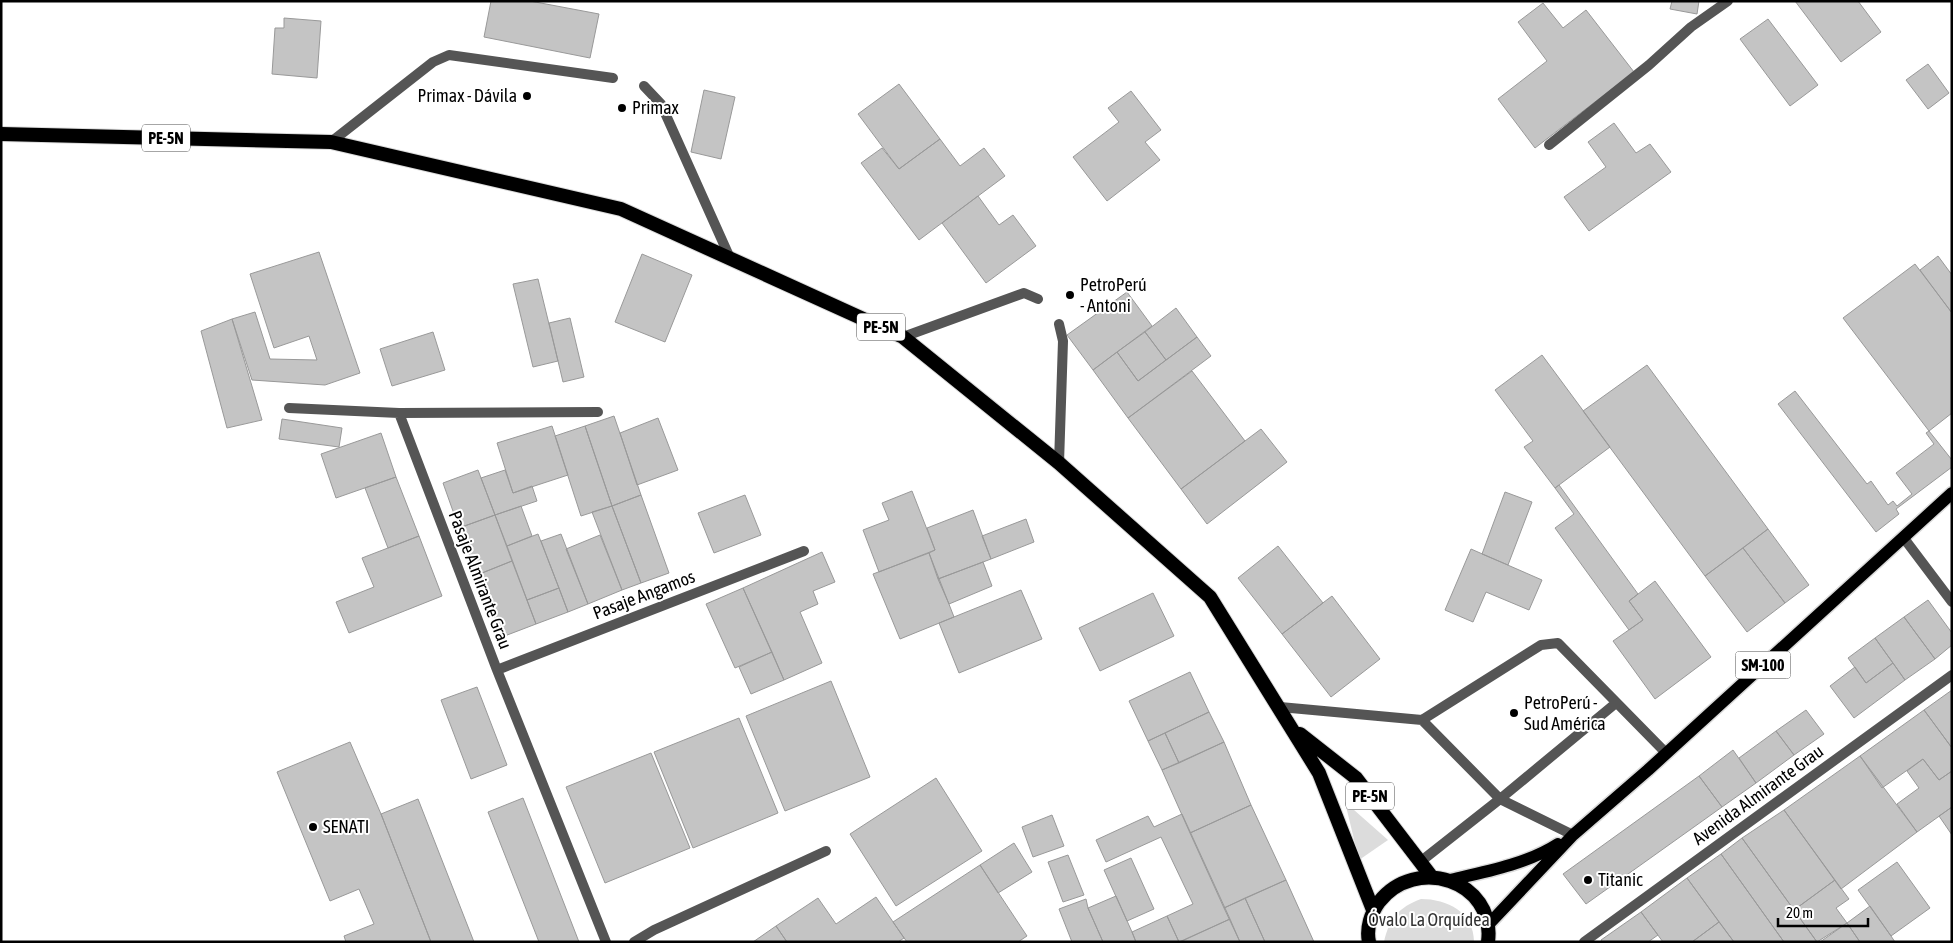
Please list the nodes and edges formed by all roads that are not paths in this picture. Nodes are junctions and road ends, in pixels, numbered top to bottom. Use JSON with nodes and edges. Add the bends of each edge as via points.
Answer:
{"nodes":[{"id":1,"x":1728,"y":1,"type":"edge"},
{"id":2,"x":613,"y":78,"type":"dead end"},
{"id":3,"x":644,"y":86,"type":"dead end"},
{"id":4,"x":1,"y":134,"type":"edge"},
{"id":5,"x":331,"y":142,"type":"junction"},
{"id":6,"x":1549,"y":145,"type":"dead end"},
{"id":7,"x":730,"y":258,"type":"junction"},
{"id":8,"x":1038,"y":298,"type":"dead end"},
{"id":9,"x":1058,"y":324,"type":"dead end"},
{"id":10,"x":903,"y":337,"type":"junction"},
{"id":11,"x":289,"y":408,"type":"dead end"},
{"id":12,"x":598,"y":412,"type":"dead end"},
{"id":13,"x":398,"y":413,"type":"junction"},
{"id":14,"x":1059,"y":462,"type":"junction"},
{"id":15,"x":1952,"y":493,"type":"edge"},
{"id":16,"x":1903,"y":537,"type":"junction"},
{"id":17,"x":804,"y":551,"type":"dead end"},
{"id":18,"x":1952,"y":602,"type":"edge"},
{"id":19,"x":497,"y":670,"type":"junction"},
{"id":20,"x":1952,"y":675,"type":"edge"},
{"id":21,"x":1616,"y":703,"type":"junction"},
{"id":22,"x":1280,"y":707,"type":"junction"},
{"id":23,"x":1422,"y":720,"type":"junction"},
{"id":24,"x":1294,"y":730,"type":"junction"},
{"id":25,"x":1666,"y":753,"type":"junction"},
{"id":26,"x":1500,"y":799,"type":"junction"},
{"id":27,"x":1572,"y":835,"type":"junction"},
{"id":28,"x":826,"y":852,"type":"dead end"},
{"id":29,"x":1420,"y":862,"type":"junction"},
{"id":30,"x":1431,"y":876,"type":"junction"},
{"id":31,"x":1450,"y":880,"type":"junction"},
{"id":32,"x":1373,"y":910,"type":"junction"},
{"id":33,"x":1490,"y":936,"type":"edge"},
{"id":34,"x":606,"y":942,"type":"edge"},
{"id":35,"x":634,"y":942,"type":"edge"},
{"id":36,"x":1369,"y":942,"type":"edge"},
{"id":37,"x":1584,"y":942,"type":"edge"}],
"edges":[{"from":1,"to":6,"type":"street","via":[[1691,27]]},
{"from":2,"to":5,"type":"street","via":[[450,55],[433,62]]},
{"from":3,"to":7,"type":"street","via":[[661,104]]},
{"from":4,"to":5,"type":"highway","number":"PE-5N"},
{"from":5,"to":7,"type":"highway","number":"PE-5N","via":[[621,209]]},
{"from":7,"to":10,"type":"highway","number":"PE-5N"},
{"from":8,"to":10,"type":"street","via":[[1024,293]]},
{"from":9,"to":14,"type":"street","via":[[1063,341]]},
{"from":10,"to":14,"type":"highway","number":"PE-5N"},
{"from":11,"to":13,"type":"street"},
{"from":12,"to":13,"type":"street"},
{"from":13,"to":19,"type":"street","name":"Pasaje Almirante Grau"},
{"from":14,"to":22,"type":"highway","number":"PE-5N","via":[[1210,597]]},
{"from":15,"to":16,"type":"main road","number":"SM-100"},
{"from":16,"to":18,"type":"street"},
{"from":16,"to":25,"type":"main road","number":"SM-100"},
{"from":17,"to":19,"type":"street","name":"Pasaje Angamos"},
{"from":19,"to":34,"type":"street","name":"Pasaje Almirante Grau"},
{"from":20,"to":37,"type":"street","name":"Avenida Almirante Grau"},
{"from":21,"to":23,"type":"street","via":[[1558,643],[1542,645]]},
{"from":21,"to":25,"type":"street"},
{"from":21,"to":26,"type":"street"},
{"from":22,"to":23,"type":"street"},
{"from":22,"to":24,"type":"highway","number":"PE-5N"},
{"from":23,"to":26,"type":"street"},
{"from":24,"to":29,"type":"highway","number":"PE-5N","via":[[1356,778]]},
{"from":24,"to":32,"type":"highway","number":"PE-5N","via":[[1319,773]]},
{"from":25,"to":27,"type":"main road","number":"SM-100"},
{"from":26,"to":27,"type":"street"},
{"from":26,"to":29,"type":"street"},
{"from":27,"to":31,"type":"main road","number":"SM-100","via":[[1548,850]]},
{"from":27,"to":33,"type":"main road","number":"SM-100"},
{"from":28,"to":35,"type":"street"},
{"from":29,"to":30,"type":"highway","number":"PE-5N"},
{"from":30,"to":31,"type":"highway"},
{"from":30,"to":32,"type":"highway","via":[[1408,879],[1387,892]]},
{"from":31,"to":33,"type":"highway","via":[[1466,889],[1479,904]]},
{"from":32,"to":36,"type":"highway","via":[[1367,934]]}]}
